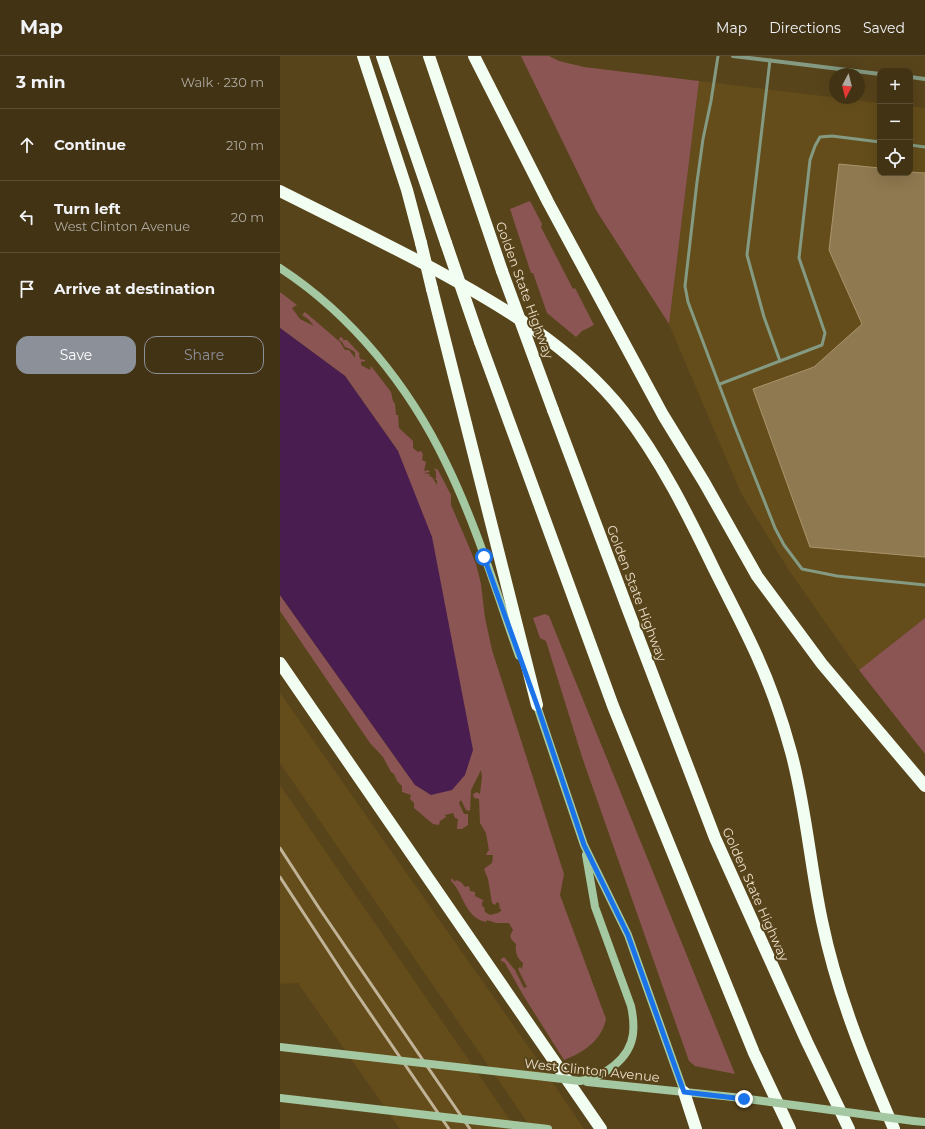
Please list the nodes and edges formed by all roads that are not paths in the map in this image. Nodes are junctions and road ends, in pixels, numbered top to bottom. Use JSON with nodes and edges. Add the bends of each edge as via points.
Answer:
{"nodes":[{"id":1,"x":363,"y":56,"type":"edge"},
{"id":2,"x":382,"y":56,"type":"edge"},
{"id":3,"x":429,"y":56,"type":"edge"},
{"id":4,"x":474,"y":56,"type":"edge"},
{"id":5,"x":718,"y":56,"type":"edge"},
{"id":6,"x":733,"y":56,"type":"edge"},
{"id":7,"x":770,"y":60,"type":"junction"},
{"id":8,"x":877,"y":74,"type":"edge"},
{"id":9,"x":913,"y":77,"type":"edge"},
{"id":10,"x":925,"y":79,"type":"edge"},
{"id":11,"x":877,"y":142,"type":"edge"},
{"id":12,"x":913,"y":146,"type":"edge"},
{"id":13,"x":925,"y":147,"type":"edge"},
{"id":14,"x":280,"y":191,"type":"edge"},
{"id":15,"x":280,"y":268,"type":"edge"},
{"id":16,"x":780,"y":361,"type":"junction"},
{"id":17,"x":720,"y":384,"type":"junction"},
{"id":18,"x":925,"y":585,"type":"edge"},
{"id":19,"x":280,"y":663,"type":"edge"},
{"id":20,"x":537,"y":705,"type":"junction"},
{"id":21,"x":925,"y":786,"type":"edge"},
{"id":22,"x":584,"y":845,"type":"junction"},
{"id":23,"x":280,"y":1047,"type":"edge"},
{"id":24,"x":580,"y":1081,"type":"junction"},
{"id":25,"x":684,"y":1092,"type":"junction"},
{"id":26,"x":280,"y":1098,"type":"edge"},
{"id":27,"x":925,"y":1122,"type":"edge"},
{"id":28,"x":548,"y":1129,"type":"edge"},
{"id":29,"x":601,"y":1129,"type":"edge"},
{"id":30,"x":696,"y":1129,"type":"edge"},
{"id":31,"x":790,"y":1129,"type":"edge"},
{"id":32,"x":849,"y":1129,"type":"edge"},
{"id":33,"x":894,"y":1129,"type":"edge"}],
"edges":[{"from":1,"to":20,"type":"highway","bridge":true,"via":[[407,190]]},
{"from":2,"to":31,"type":"highway","bridge":true,"via":[[480,342],[613,706],[754,1053]]},
{"from":3,"to":32,"type":"highway","name":"Golden State Highway","bridge":true,"via":[[502,271],[715,838]]},
{"from":4,"to":21,"type":"highway","via":[[548,202],[652,395],[757,576],[822,664]]},
{"from":5,"to":17,"type":"lane","via":[[703,139],[685,286],[688,302]]},
{"from":6,"to":7,"type":"street"},
{"from":7,"to":8,"type":"street"},
{"from":7,"to":16,"type":"lane","via":[[748,255],[764,317]]},
{"from":9,"to":10,"type":"street"},
{"from":11,"to":16,"type":"lane","via":[[832,136],[820,137],[815,146],[810,160],[799,258],[825,333],[822,345]]},
{"from":12,"to":13,"type":"lane"},
{"from":14,"to":33,"type":"highway","via":[[482,295],[550,340],[612,398],[652,451],[679,498],[758,656],[776,704],[802,801],[822,922],[834,970],[870,1074]]},
{"from":15,"to":20,"type":"main road","via":[[353,329],[399,384],[428,429],[470,518]]},
{"from":16,"to":17,"type":"lane"},
{"from":17,"to":18,"type":"lane","via":[[774,528],[802,569],[837,576]]},
{"from":19,"to":29,"type":"highway"},
{"from":20,"to":22,"type":"main road"},
{"from":22,"to":24,"type":"main road","via":[[595,907],[631,1006],[633,1035],[628,1048],[610,1070],[600,1076]]},
{"from":22,"to":25,"type":"main road","via":[[628,935]]},
{"from":23,"to":24,"type":"main road","name":"West Clinton Avenue","bridge":true},
{"from":24,"to":25,"type":"main road","name":"West Clinton Avenue"},
{"from":25,"to":27,"type":"main road","name":"West Clinton Avenue","bridge":true},
{"from":25,"to":30,"type":"highway"},
{"from":26,"to":28,"type":"main road","bridge":true}]}
